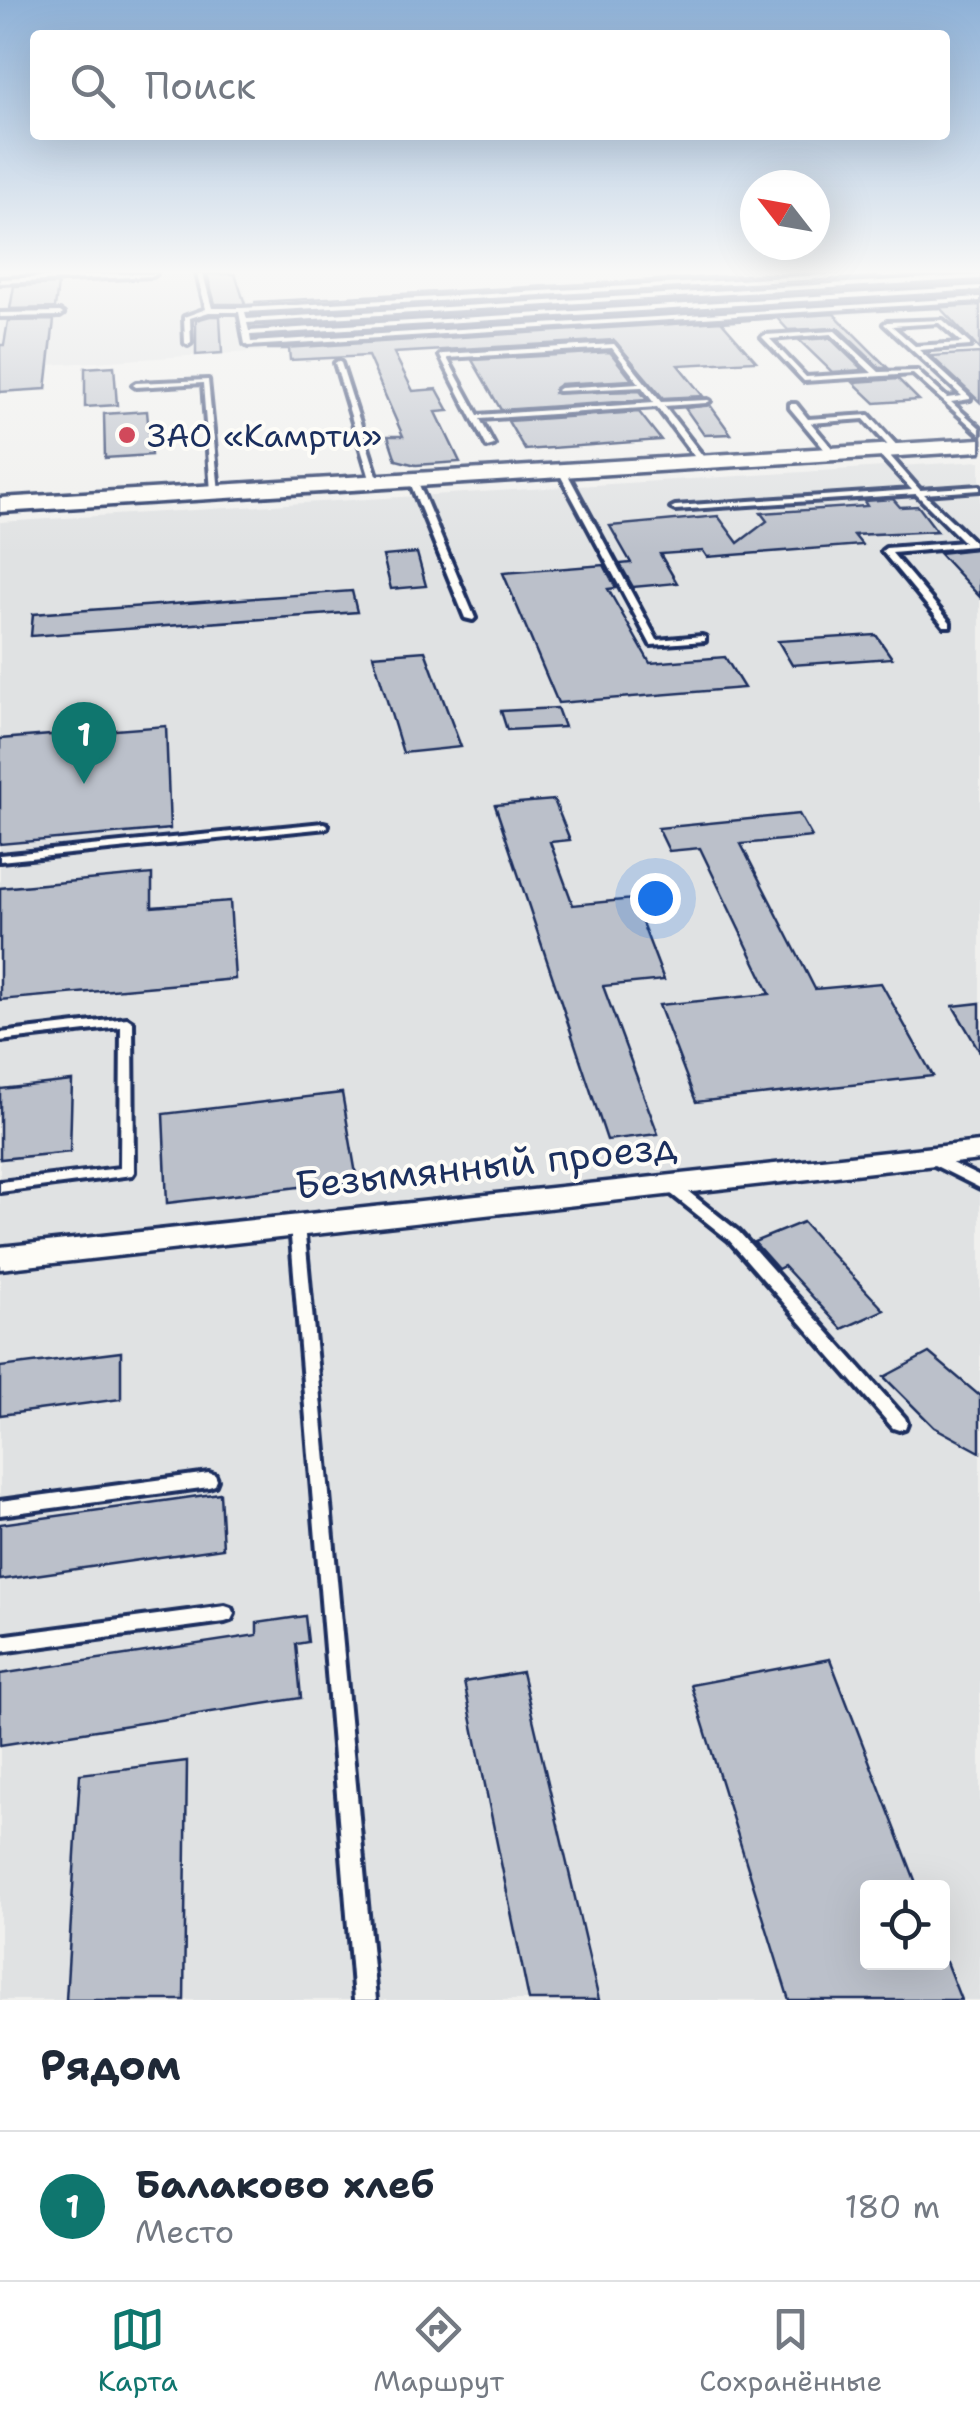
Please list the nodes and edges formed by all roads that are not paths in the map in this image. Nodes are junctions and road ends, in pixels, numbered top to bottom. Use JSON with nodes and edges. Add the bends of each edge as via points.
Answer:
{"nodes":[{"id":1,"x":339,"y":367,"type":"edge"},
{"id":2,"x":449,"y":367,"type":"edge"},
{"id":3,"x":630,"y":367,"type":"edge"},
{"id":4,"x":794,"y":367,"type":"edge"},
{"id":5,"x":870,"y":367,"type":"edge"},
{"id":6,"x":934,"y":367,"type":"edge"},
{"id":7,"x":877,"y":374,"type":"junction"},
{"id":8,"x":136,"y":385,"type":"dead end"},
{"id":9,"x":644,"y":385,"type":"junction"},
{"id":10,"x":560,"y":390,"type":"dead end"},
{"id":11,"x":946,"y":400,"type":"junction"},
{"id":12,"x":706,"y":402,"type":"dead end"},
{"id":13,"x":659,"y":404,"type":"junction"},
{"id":14,"x":793,"y":406,"type":"dead end"},
{"id":15,"x":476,"y":417,"type":"junction"},
{"id":16,"x":806,"y":422,"type":"junction"},
{"id":17,"x":980,"y":432,"type":"edge"},
{"id":18,"x":490,"y":445,"type":"dead end"},
{"id":19,"x":980,"y":446,"type":"edge"},
{"id":20,"x":889,"y":451,"type":"junction"},
{"id":21,"x":833,"y":454,"type":"junction"},
{"id":22,"x":703,"y":462,"type":"junction"},
{"id":23,"x":562,"y":471,"type":"junction"},
{"id":24,"x":414,"y":480,"type":"junction"},
{"id":25,"x":375,"y":482,"type":"junction"},
{"id":26,"x":980,"y":488,"type":"edge"},
{"id":27,"x":216,"y":492,"type":"junction"},
{"id":28,"x":918,"y":492,"type":"junction"},
{"id":29,"x":0,"y":505,"type":"edge"},
{"id":30,"x":675,"y":508,"type":"dead end"},
{"id":31,"x":975,"y":544,"type":"edge"},
{"id":32,"x":470,"y":618,"type":"dead end"},
{"id":33,"x":948,"y":624,"type":"dead end"},
{"id":34,"x":702,"y":639,"type":"dead end"},
{"id":35,"x":322,"y":826,"type":"dead end"},
{"id":36,"x":0,"y":858,"type":"edge"},
{"id":37,"x":0,"y":1036,"type":"edge"},
{"id":38,"x":980,"y":1151,"type":"edge"},
{"id":39,"x":928,"y":1156,"type":"junction"},
{"id":40,"x":980,"y":1183,"type":"edge"},
{"id":41,"x":670,"y":1185,"type":"junction"},
{"id":42,"x":0,"y":1187,"type":"edge"},
{"id":43,"x":297,"y":1226,"type":"junction"},
{"id":44,"x":0,"y":1258,"type":"edge"},
{"id":45,"x":899,"y":1423,"type":"dead end"},
{"id":46,"x":210,"y":1480,"type":"dead end"},
{"id":47,"x":0,"y":1508,"type":"edge"},
{"id":48,"x":225,"y":1614,"type":"dead end"},
{"id":49,"x":0,"y":1644,"type":"edge"},
{"id":50,"x":365,"y":2000,"type":"edge"}],
"edges":[{"from":1,"to":25,"type":"lane"},
{"from":2,"to":15,"type":"lane"},
{"from":3,"to":9,"type":"lane"},
{"from":4,"to":7,"type":"lane","via":[[804,378]]},
{"from":5,"to":7,"type":"lane"},
{"from":6,"to":11,"type":"lane","via":[[968,398]]},
{"from":7,"to":11,"type":"lane","via":[[914,372]]},
{"from":8,"to":27,"type":"lane","via":[[206,381]]},
{"from":9,"to":10,"type":"lane"},
{"from":9,"to":13,"type":"lane"},
{"from":11,"to":17,"type":"lane"},
{"from":12,"to":13,"type":"lane"},
{"from":13,"to":15,"type":"lane"},
{"from":13,"to":22,"type":"lane"},
{"from":14,"to":16,"type":"lane"},
{"from":15,"to":18,"type":"lane"},
{"from":16,"to":20,"type":"lane","via":[[866,417]]},
{"from":16,"to":21,"type":"lane"},
{"from":19,"to":20,"type":"main road"},
{"from":20,"to":21,"type":"main road"},
{"from":20,"to":28,"type":"lane"},
{"from":21,"to":22,"type":"main road"},
{"from":22,"to":23,"type":"main road"},
{"from":23,"to":24,"type":"main road"},
{"from":23,"to":34,"type":"lane","via":[[654,643]]},
{"from":24,"to":25,"type":"main road"},
{"from":24,"to":32,"type":"lane"},
{"from":25,"to":27,"type":"main road"},
{"from":26,"to":28,"type":"lane"},
{"from":27,"to":29,"type":"main road"},
{"from":28,"to":30,"type":"lane"},
{"from":28,"to":31,"type":"lane"},
{"from":31,"to":33,"type":"lane","via":[[886,551]]},
{"from":35,"to":36,"type":"lane"},
{"from":37,"to":42,"type":"lane","via":[[127,1022],[127,1172]]},
{"from":38,"to":39,"type":"street","name":"Безымянный проезд"},
{"from":39,"to":40,"type":"lane"},
{"from":39,"to":41,"type":"street","name":"Безымянный проезд"},
{"from":41,"to":43,"type":"street","name":"Безымянный проезд"},
{"from":41,"to":45,"type":"lane","via":[[734,1236]]},
{"from":43,"to":44,"type":"street","name":"Безымянный проезд"},
{"from":43,"to":50,"type":"lane"},
{"from":46,"to":47,"type":"lane"},
{"from":48,"to":49,"type":"lane"}]}
